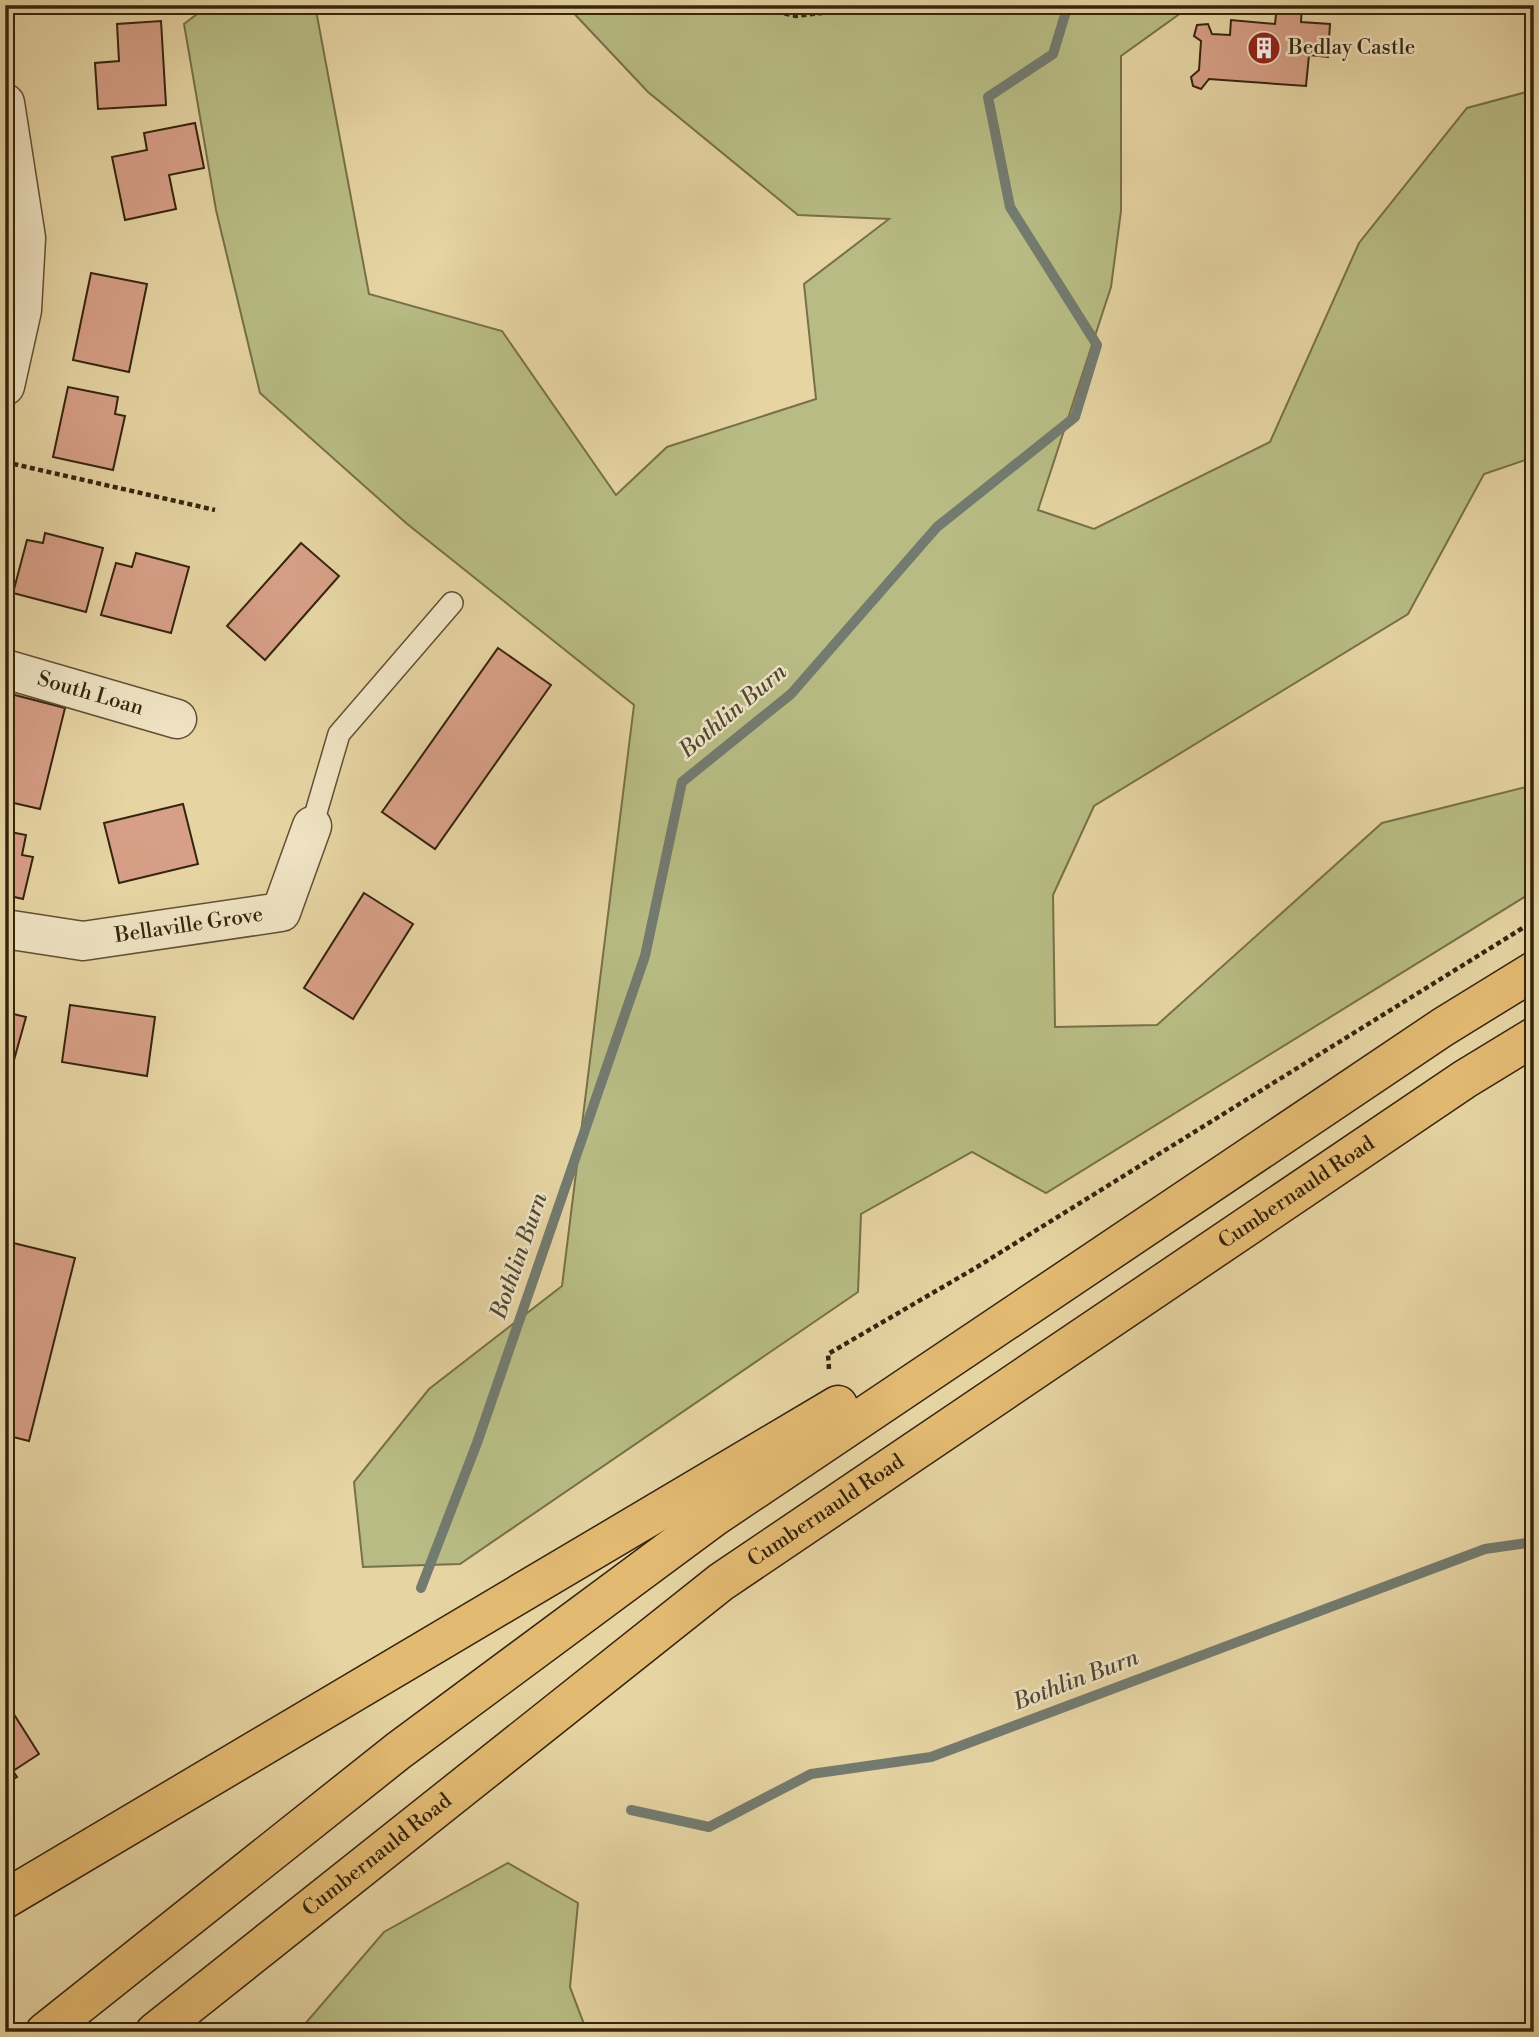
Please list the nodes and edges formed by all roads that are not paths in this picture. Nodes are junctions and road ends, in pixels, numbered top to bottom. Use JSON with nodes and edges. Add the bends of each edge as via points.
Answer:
{"nodes":[{"id":1,"x":5,"y":103,"type":"edge"},
{"id":2,"x":5,"y":386,"type":"edge"},
{"id":3,"x":452,"y":603,"type":"dead end"},
{"id":4,"x":5,"y":669,"type":"edge"},
{"id":5,"x":177,"y":719,"type":"dead end"},
{"id":6,"x":312,"y":826,"type":"joint"},
{"id":7,"x":5,"y":929,"type":"edge"},
{"id":8,"x":1534,"y":971,"type":"edge"},
{"id":9,"x":1534,"y":1037,"type":"edge"},
{"id":10,"x":962,"y":1350,"type":"junction"},
{"id":11,"x":5,"y":1899,"type":"edge"},
{"id":12,"x":45,"y":2032,"type":"edge"},
{"id":13,"x":155,"y":2032,"type":"edge"}],
"edges":[{"from":1,"to":2,"type":"street","via":[[26,238],[22,310]]},
{"from":3,"to":6,"type":"lane","via":[[339,734]]},
{"from":4,"to":5,"type":"street","name":"South Loan"},
{"from":6,"to":7,"type":"street","name":"Bellaville Grove","via":[[281,912],[83,941]]},
{"from":8,"to":10,"type":"main road","via":[[1443,1027]]},
{"from":9,"to":13,"type":"main road","name":"Cumbernauld Road","via":[[1465,1079],[721,1583]]},
{"from":10,"to":11,"type":"main road","via":[[832,1408]]},
{"from":10,"to":12,"type":"main road","via":[[714,1517],[431,1726]]}]}
